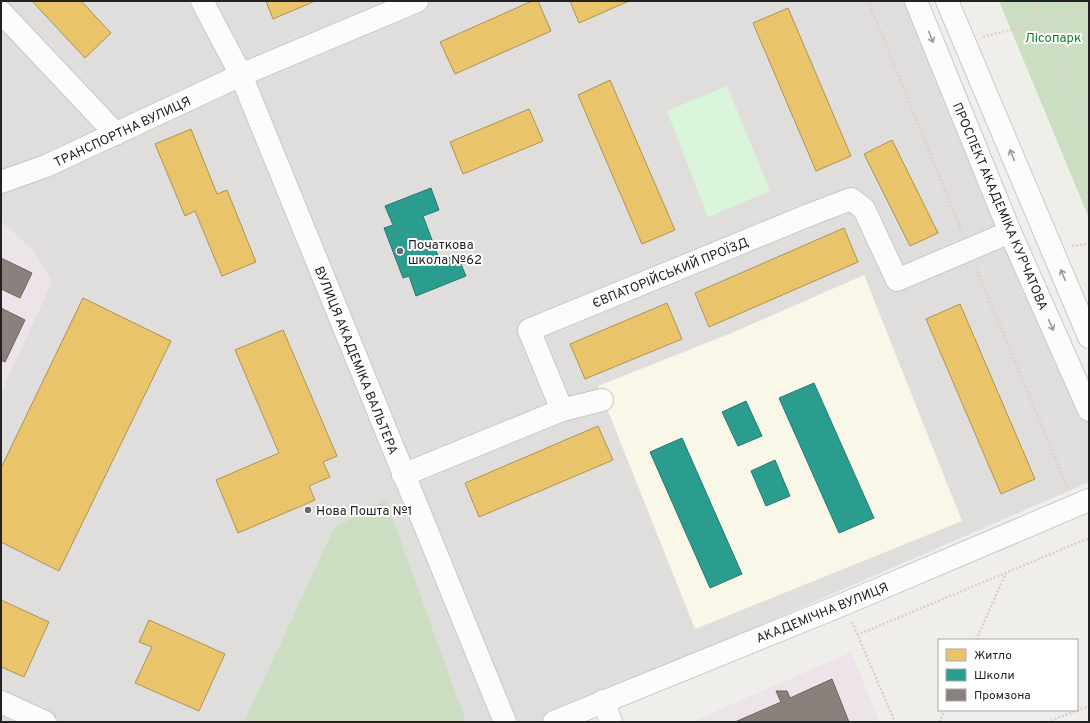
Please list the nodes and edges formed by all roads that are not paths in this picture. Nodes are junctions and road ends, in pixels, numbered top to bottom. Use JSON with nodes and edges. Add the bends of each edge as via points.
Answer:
{"nodes":[{"id":1,"x":202,"y":1,"type":"edge"},
{"id":2,"x":417,"y":1,"type":"edge"},
{"id":3,"x":916,"y":1,"type":"edge"},
{"id":4,"x":947,"y":1,"type":"edge"},
{"id":5,"x":1,"y":12,"type":"edge"},
{"id":6,"x":241,"y":75,"type":"junction"},
{"id":7,"x":116,"y":134,"type":"junction"},
{"id":8,"x":1,"y":182,"type":"edge"},
{"id":9,"x":1010,"y":232,"type":"junction"},
{"id":10,"x":1089,"y":337,"type":"edge"},
{"id":11,"x":602,"y":400,"type":"dead end"},
{"id":12,"x":562,"y":410,"type":"junction"},
{"id":13,"x":1089,"y":410,"type":"edge"},
{"id":14,"x":403,"y":475,"type":"junction"},
{"id":15,"x":1089,"y":500,"type":"edge"},
{"id":16,"x":603,"y":701,"type":"junction"},
{"id":17,"x":1,"y":702,"type":"edge"},
{"id":18,"x":45,"y":722,"type":"edge"},
{"id":19,"x":505,"y":722,"type":"edge"},
{"id":20,"x":554,"y":722,"type":"edge"},
{"id":21,"x":611,"y":722,"type":"edge"}],
"edges":[{"from":1,"to":6,"type":"street","name":"ВУЛИЦЯ АКАДЕМІКА ВАЛЬТЕРА"},
{"from":2,"to":6,"type":"street","name":"ТРАНСПОРТНА ВУЛИЦЯ"},
{"from":3,"to":9,"type":"street","name":"ПРОСПЕКТ АКАДЕМІКА КУРЧАТОВА","one_way":true},
{"from":10,"to":4,"type":"street","one_way":true},
{"from":5,"to":7,"type":"street"},
{"from":6,"to":7,"type":"street","name":"ТРАНСПОРТНА ВУЛИЦЯ"},
{"from":6,"to":14,"type":"street","name":"ВУЛИЦЯ АКАДЕМІКА ВАЛЬТЕРА"},
{"from":7,"to":8,"type":"street","name":"ТРАНСПОРТНА ВУЛИЦЯ","via":[[46,166]]},
{"from":9,"to":12,"type":"street","name":"ЄВПАТОРІЙСЬКИЙ ПРОЇЗД","via":[[897,280],[864,209],[850,199],[809,215],[529,330]]},
{"from":9,"to":13,"type":"street","name":"ПРОСПЕКТ АКАДЕМІКА КУРЧАТОВА","one_way":true},
{"from":11,"to":12,"type":"street"},
{"from":12,"to":14,"type":"street"},
{"from":14,"to":19,"type":"street","name":"ВУЛИЦЯ АКАДЕМІКА ВАЛЬТЕРА"},
{"from":15,"to":16,"type":"street","name":"АКАДЕМІЧНА ВУЛИЦЯ","via":[[844,604]]},
{"from":16,"to":20,"type":"street","name":"АКАДЕМІЧНА ВУЛИЦЯ"},
{"from":16,"to":21,"type":"street"},
{"from":17,"to":18,"type":"street"}]}
